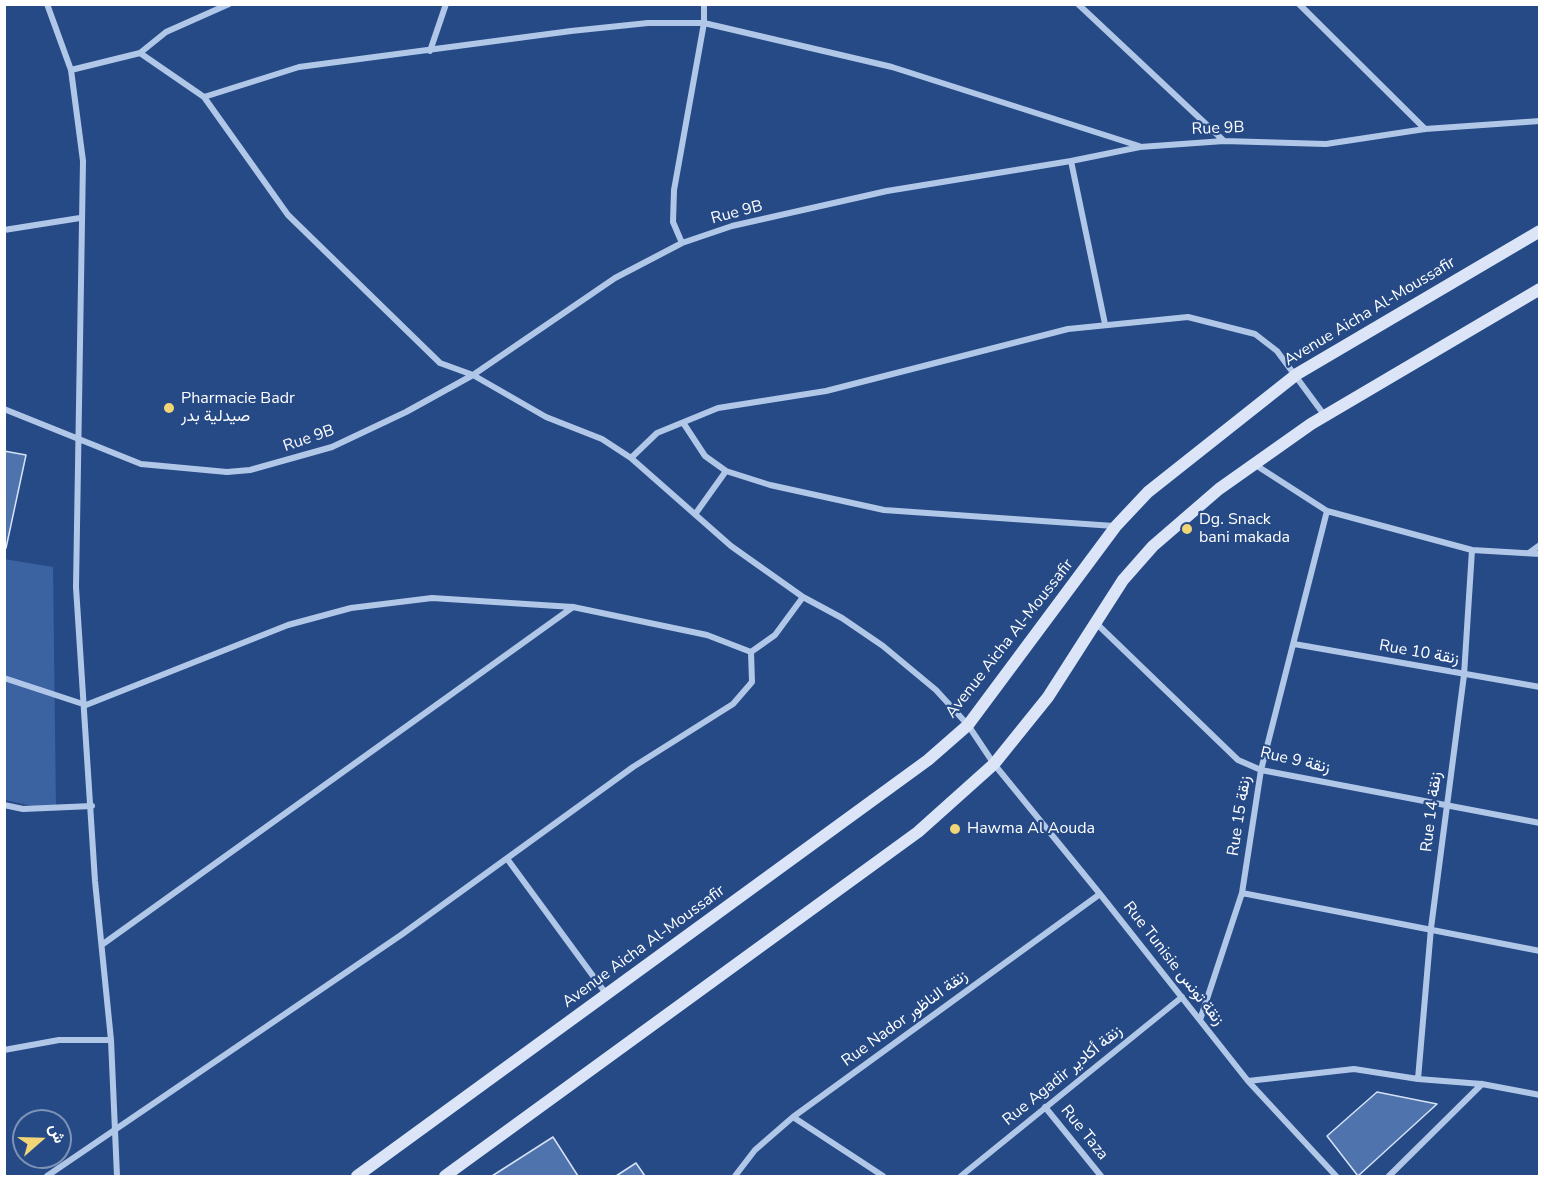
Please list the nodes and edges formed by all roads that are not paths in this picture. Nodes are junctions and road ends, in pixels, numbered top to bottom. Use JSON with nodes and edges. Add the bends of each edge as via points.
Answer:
{"nodes":[{"id":1,"x":47,"y":4,"type":"edge"},
{"id":2,"x":229,"y":4,"type":"edge"},
{"id":3,"x":446,"y":4,"type":"edge"},
{"id":4,"x":704,"y":4,"type":"edge"},
{"id":5,"x":1078,"y":4,"type":"edge"},
{"id":6,"x":1299,"y":4,"type":"edge"},
{"id":7,"x":704,"y":23,"type":"junction"},
{"id":8,"x":430,"y":51,"type":"junction"},
{"id":9,"x":140,"y":53,"type":"junction"},
{"id":10,"x":71,"y":70,"type":"junction"},
{"id":11,"x":204,"y":97,"type":"junction"},
{"id":12,"x":1539,"y":121,"type":"edge"},
{"id":13,"x":1425,"y":129,"type":"junction"},
{"id":14,"x":1224,"y":141,"type":"junction"},
{"id":15,"x":1140,"y":147,"type":"junction"},
{"id":16,"x":1071,"y":161,"type":"junction"},
{"id":17,"x":80,"y":218,"type":"junction"},
{"id":18,"x":4,"y":230,"type":"edge"},
{"id":19,"x":1539,"y":231,"type":"edge"},
{"id":20,"x":682,"y":243,"type":"junction"},
{"id":21,"x":1539,"y":290,"type":"edge"},
{"id":22,"x":1105,"y":324,"type":"junction"},
{"id":23,"x":1297,"y":374,"type":"junction"},
{"id":24,"x":473,"y":375,"type":"junction"},
{"id":25,"x":4,"y":409,"type":"edge"},
{"id":26,"x":1325,"y":416,"type":"junction"},
{"id":27,"x":684,"y":424,"type":"junction"},
{"id":28,"x":77,"y":436,"type":"junction"},
{"id":29,"x":631,"y":458,"type":"junction"},
{"id":30,"x":1254,"y":464,"type":"junction"},
{"id":31,"x":726,"y":471,"type":"junction"},
{"id":32,"x":1327,"y":511,"type":"junction"},
{"id":33,"x":696,"y":513,"type":"junction"},
{"id":34,"x":1116,"y":526,"type":"junction"},
{"id":35,"x":1539,"y":545,"type":"edge"},
{"id":36,"x":1472,"y":550,"type":"junction"},
{"id":37,"x":1529,"y":553,"type":"junction"},
{"id":38,"x":1539,"y":554,"type":"edge"},
{"id":39,"x":803,"y":597,"type":"junction"},
{"id":40,"x":573,"y":607,"type":"junction"},
{"id":41,"x":1097,"y":624,"type":"junction"},
{"id":42,"x":1294,"y":644,"type":"junction"},
{"id":43,"x":751,"y":652,"type":"junction"},
{"id":44,"x":1464,"y":675,"type":"junction"},
{"id":45,"x":4,"y":678,"type":"edge"},
{"id":46,"x":1539,"y":687,"type":"edge"},
{"id":47,"x":86,"y":705,"type":"junction"},
{"id":48,"x":968,"y":725,"type":"junction"},
{"id":49,"x":994,"y":764,"type":"junction"},
{"id":50,"x":1262,"y":770,"type":"junction"},
{"id":51,"x":1447,"y":805,"type":"junction"},
{"id":52,"x":4,"y":806,"type":"edge"},
{"id":53,"x":92,"y":806,"type":"junction"},
{"id":54,"x":1539,"y":823,"type":"edge"},
{"id":55,"x":508,"y":860,"type":"junction"},
{"id":56,"x":1242,"y":893,"type":"junction"},
{"id":57,"x":1100,"y":894,"type":"junction"},
{"id":58,"x":1431,"y":928,"type":"junction"},
{"id":59,"x":103,"y":944,"type":"junction"},
{"id":60,"x":1539,"y":951,"type":"edge"},
{"id":61,"x":608,"y":995,"type":"junction"},
{"id":62,"x":1182,"y":997,"type":"junction"},
{"id":63,"x":1200,"y":1020,"type":"junction"},
{"id":64,"x":111,"y":1040,"type":"junction"},
{"id":65,"x":4,"y":1050,"type":"edge"},
{"id":66,"x":1418,"y":1079,"type":"junction"},
{"id":67,"x":1248,"y":1081,"type":"junction"},
{"id":68,"x":1482,"y":1084,"type":"junction"},
{"id":69,"x":1539,"y":1095,"type":"edge"},
{"id":70,"x":1045,"y":1107,"type":"junction"},
{"id":71,"x":792,"y":1117,"type":"junction"},
{"id":72,"x":113,"y":1132,"type":"junction"},
{"id":73,"x":47,"y":1176,"type":"edge"},
{"id":74,"x":117,"y":1176,"type":"edge"},
{"id":75,"x":357,"y":1176,"type":"edge"},
{"id":76,"x":445,"y":1176,"type":"edge"},
{"id":77,"x":735,"y":1176,"type":"edge"},
{"id":78,"x":883,"y":1176,"type":"edge"},
{"id":79,"x":961,"y":1176,"type":"edge"},
{"id":80,"x":1101,"y":1176,"type":"edge"},
{"id":81,"x":1336,"y":1176,"type":"edge"},
{"id":82,"x":1389,"y":1176,"type":"edge"}],
"edges":[{"from":1,"to":10,"type":"street"},
{"from":2,"to":9,"type":"street","via":[[166,32]]},
{"from":3,"to":8,"type":"street"},
{"from":4,"to":7,"type":"street"},
{"from":5,"to":14,"type":"street"},
{"from":6,"to":13,"type":"street"},
{"from":7,"to":8,"type":"street","via":[[637,24]]},
{"from":7,"to":15,"type":"street","via":[[892,67]]},
{"from":7,"to":20,"type":"street","via":[[674,198],[673,222]]},
{"from":8,"to":11,"type":"street","via":[[299,67]]},
{"from":9,"to":10,"type":"street"},
{"from":9,"to":11,"type":"street"},
{"from":10,"to":17,"type":"street","via":[[83,161]]},
{"from":11,"to":24,"type":"street","name":"Rue Tunisie زنقة تونس","via":[[288,216],[440,363]]},
{"from":12,"to":13,"type":"street","name":"Rue 9B"},
{"from":13,"to":14,"type":"street","name":"Rue 9B","via":[[1326,144]]},
{"from":14,"to":15,"type":"street","name":"Rue 9B"},
{"from":15,"to":16,"type":"street","name":"Rue 9B"},
{"from":16,"to":20,"type":"street","name":"Rue 9B","via":[[887,191],[732,226]]},
{"from":16,"to":22,"type":"street"},
{"from":17,"to":18,"type":"street"},
{"from":17,"to":28,"type":"street"},
{"from":19,"to":23,"type":"main road","name":"Avenue Aicha Al-Moussafir"},
{"from":20,"to":24,"type":"street","name":"Rue 9B","via":[[615,278]]},
{"from":21,"to":26,"type":"main road"},
{"from":22,"to":23,"type":"street","via":[[1188,317],[1213,322],[1255,334]]},
{"from":22,"to":27,"type":"street","via":[[1068,328],[826,391],[718,408]]},
{"from":23,"to":26,"type":"street"},
{"from":23,"to":34,"type":"main road","name":"Avenue Aicha Al-Moussafir","via":[[1148,492]]},
{"from":24,"to":28,"type":"street","name":"Rue 9B","via":[[332,447],[250,470],[141,464]]},
{"from":24,"to":29,"type":"street","name":"Rue Tunisie زنقة تونس","via":[[546,417],[602,440]]},
{"from":25,"to":28,"type":"street","name":"Rue 9B"},
{"from":26,"to":30,"type":"main road"},
{"from":27,"to":29,"type":"street","via":[[657,433]]},
{"from":27,"to":31,"type":"street","via":[[705,456]]},
{"from":28,"to":47,"type":"street","via":[[76,587]]},
{"from":29,"to":33,"type":"street","name":"Rue Tunisie زنقة تونس"},
{"from":30,"to":32,"type":"street"},
{"from":30,"to":41,"type":"main road","via":[[1153,546],[1124,579]]},
{"from":31,"to":33,"type":"street"},
{"from":31,"to":34,"type":"street","via":[[770,485],[884,510]]},
{"from":32,"to":36,"type":"street"},
{"from":32,"to":42,"type":"street","name":"Rue 15 زنقة"},
{"from":33,"to":39,"type":"street","name":"Rue Tunisie زنقة تونس","via":[[731,546]]},
{"from":34,"to":48,"type":"main road","name":"Avenue Aicha Al-Moussafir"},
{"from":35,"to":37,"type":"street"},
{"from":36,"to":37,"type":"street"},
{"from":36,"to":44,"type":"street","name":"Rue 14 زنقة"},
{"from":37,"to":38,"type":"street"},
{"from":39,"to":43,"type":"street","via":[[775,635]]},
{"from":39,"to":48,"type":"street","name":"Rue Tunisie زنقة تونس","via":[[883,646],[936,690]]},
{"from":40,"to":43,"type":"street","via":[[707,635]]},
{"from":40,"to":47,"type":"street","via":[[432,597],[351,608],[288,625]]},
{"from":40,"to":59,"type":"street"},
{"from":41,"to":49,"type":"main road","via":[[1048,697]]},
{"from":41,"to":50,"type":"street","name":"Rue 9 زنقة","via":[[1238,760]]},
{"from":42,"to":44,"type":"street","name":"Rue 10 زنقة"},
{"from":42,"to":50,"type":"street","name":"Rue 15 زنقة"},
{"from":43,"to":55,"type":"street","via":[[752,682],[733,704],[633,768]]},
{"from":44,"to":46,"type":"street","name":"Rue 10 زنقة"},
{"from":44,"to":51,"type":"street","name":"Rue 14 زنقة"},
{"from":45,"to":47,"type":"street"},
{"from":47,"to":53,"type":"street"},
{"from":48,"to":49,"type":"street","name":"Rue Tunisie زنقة تونس"},
{"from":48,"to":61,"type":"main road","name":"Avenue Aicha Al-Moussafir","via":[[928,760]]},
{"from":49,"to":57,"type":"street","name":"Rue Tunisie زنقة تونس"},
{"from":49,"to":76,"type":"main road","via":[[918,832]]},
{"from":50,"to":51,"type":"street","name":"Rue 9 زنقة"},
{"from":50,"to":56,"type":"street","name":"Rue 15 زنقة"},
{"from":51,"to":54,"type":"street","name":"Rue 9 زنقة"},
{"from":51,"to":58,"type":"street","name":"Rue 14 زنقة"},
{"from":52,"to":53,"type":"street"},
{"from":53,"to":59,"type":"street"},
{"from":55,"to":61,"type":"street"},
{"from":55,"to":72,"type":"street"},
{"from":56,"to":58,"type":"street"},
{"from":56,"to":63,"type":"street","name":"Rue 15 زنقة"},
{"from":57,"to":62,"type":"street","name":"Rue Tunisie زنقة تونس"},
{"from":57,"to":71,"type":"street","name":"Rue Nador زنقة الناظور"},
{"from":58,"to":60,"type":"street"},
{"from":58,"to":66,"type":"street","name":"Rue 14 زنقة"},
{"from":59,"to":64,"type":"street"},
{"from":61,"to":75,"type":"main road","name":"Avenue Aicha Al-Moussafir"},
{"from":62,"to":63,"type":"street","name":"Rue Tunisie زنقة تونس"},
{"from":62,"to":70,"type":"street","name":"Rue Agadir زنقة أكادير"},
{"from":63,"to":67,"type":"street","name":"Rue Tunisie زنقة تونس"},
{"from":64,"to":65,"type":"street","via":[[59,1040]]},
{"from":64,"to":72,"type":"street"},
{"from":66,"to":67,"type":"street","via":[[1354,1068]]},
{"from":66,"to":68,"type":"street"},
{"from":67,"to":81,"type":"street","name":"Rue Tunisie زنقة تونس"},
{"from":68,"to":69,"type":"street"},
{"from":68,"to":82,"type":"street"},
{"from":70,"to":79,"type":"street","name":"Rue Agadir زنقة أكادير"},
{"from":70,"to":80,"type":"street","name":"Rue Taza"},
{"from":71,"to":77,"type":"street","name":"Rue Nador زنقة الناظور","via":[[755,1150]]},
{"from":71,"to":78,"type":"street"},
{"from":72,"to":73,"type":"street"},
{"from":72,"to":74,"type":"street"}]}
